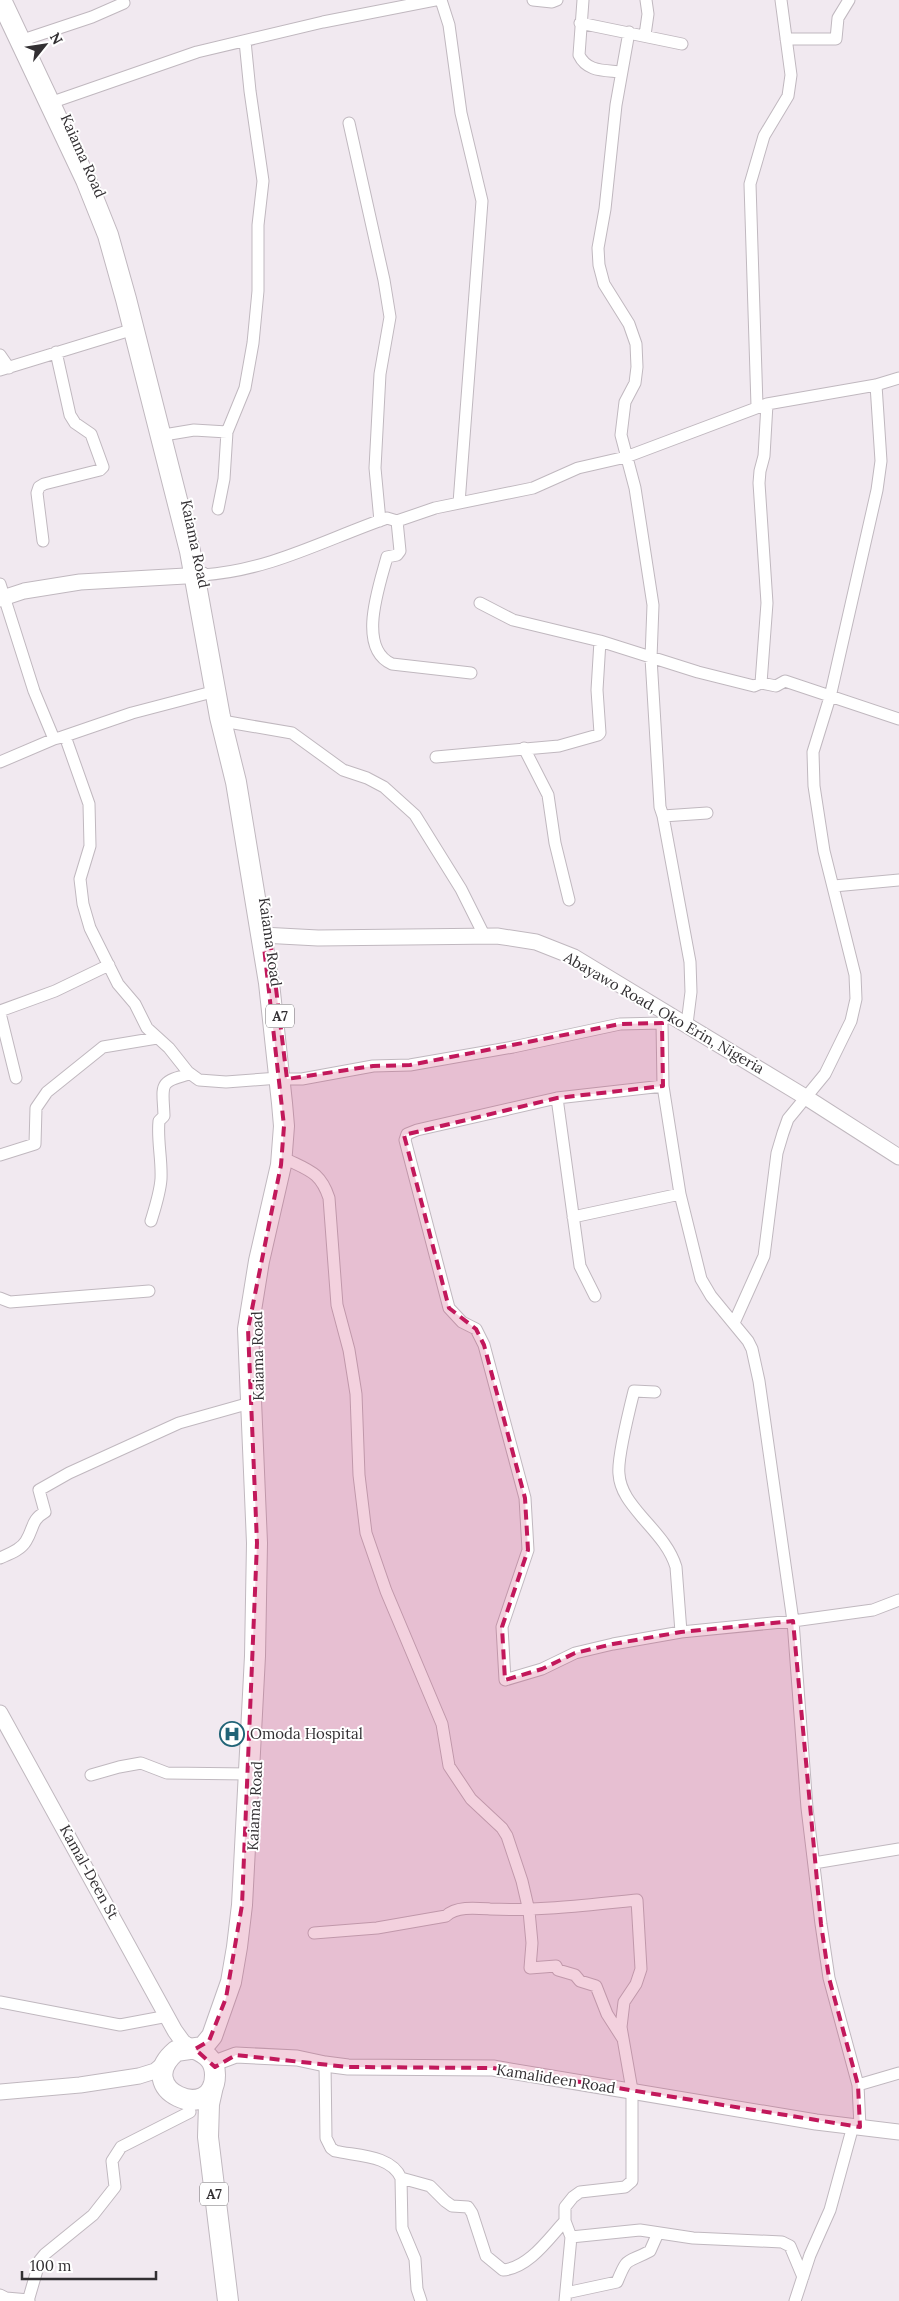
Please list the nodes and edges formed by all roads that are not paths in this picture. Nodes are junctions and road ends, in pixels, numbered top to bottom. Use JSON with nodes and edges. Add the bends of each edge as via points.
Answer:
{"nodes":[{"id":1,"x":1,"y":0,"type":"edge"},
{"id":2,"x":435,"y":0,"type":"edge"},
{"id":3,"x":442,"y":0,"type":"edge"},
{"id":4,"x":533,"y":0,"type":"edge"},
{"id":5,"x":557,"y":0,"type":"edge"},
{"id":6,"x":583,"y":0,"type":"edge"},
{"id":7,"x":646,"y":0,"type":"edge"},
{"id":8,"x":781,"y":0,"type":"edge"},
{"id":9,"x":849,"y":0,"type":"edge"},
{"id":10,"x":124,"y":4,"type":"dead end"},
{"id":11,"x":7,"y":14,"type":"edge"},
{"id":12,"x":580,"y":23,"type":"junction"},
{"id":13,"x":629,"y":32,"type":"junction"},
{"id":14,"x":645,"y":35,"type":"junction"},
{"id":15,"x":29,"y":38,"type":"junction"},
{"id":16,"x":786,"y":39,"type":"junction"},
{"id":17,"x":245,"y":41,"type":"junction"},
{"id":18,"x":682,"y":44,"type":"dead end"},
{"id":19,"x":621,"y":72,"type":"junction"},
{"id":20,"x":54,"y":101,"type":"junction"},
{"id":21,"x":349,"y":123,"type":"dead end"},
{"id":22,"x":134,"y":330,"type":"junction"},
{"id":23,"x":56,"y":352,"type":"junction"},
{"id":24,"x":0,"y":355,"type":"edge"},
{"id":25,"x":4,"y":369,"type":"edge"},
{"id":26,"x":899,"y":378,"type":"edge"},
{"id":27,"x":876,"y":386,"type":"junction"},
{"id":28,"x":762,"y":405,"type":"junction"},
{"id":29,"x":227,"y":432,"type":"junction"},
{"id":30,"x":170,"y":434,"type":"junction"},
{"id":31,"x":626,"y":457,"type":"junction"},
{"id":32,"x":459,"y":503,"type":"junction"},
{"id":33,"x":218,"y":509,"type":"dead end"},
{"id":34,"x":380,"y":520,"type":"junction"},
{"id":35,"x":397,"y":521,"type":"junction"},
{"id":36,"x":43,"y":541,"type":"dead end"},
{"id":37,"x":199,"y":576,"type":"junction"},
{"id":38,"x":2,"y":594,"type":"edge"},
{"id":39,"x":480,"y":602,"type":"dead end"},
{"id":40,"x":600,"y":641,"type":"junction"},
{"id":41,"x":650,"y":658,"type":"junction"},
{"id":42,"x":471,"y":673,"type":"dead end"},
{"id":43,"x":761,"y":683,"type":"junction"},
{"id":44,"x":216,"y":691,"type":"junction"},
{"id":45,"x":830,"y":697,"type":"junction"},
{"id":46,"x":899,"y":719,"type":"edge"},
{"id":47,"x":228,"y":722,"type":"junction"},
{"id":48,"x":58,"y":738,"type":"junction"},
{"id":49,"x":524,"y":748,"type":"junction"},
{"id":50,"x":436,"y":757,"type":"dead end"},
{"id":51,"x":0,"y":762,"type":"edge"},
{"id":52,"x":707,"y":813,"type":"dead end"},
{"id":53,"x":664,"y":816,"type":"junction"},
{"id":54,"x":899,"y":880,"type":"edge"},
{"id":55,"x":834,"y":886,"type":"junction"},
{"id":56,"x":569,"y":900,"type":"dead end"},
{"id":57,"x":485,"y":936,"type":"junction"},
{"id":58,"x":266,"y":941,"type":"junction"},
{"id":59,"x":110,"y":965,"type":"junction"},
{"id":60,"x":0,"y":1012,"type":"edge"},
{"id":61,"x":664,"y":1018,"type":"junction"},
{"id":62,"x":687,"y":1024,"type":"junction"},
{"id":63,"x":157,"y":1038,"type":"junction"},
{"id":64,"x":190,"y":1074,"type":"junction"},
{"id":65,"x":16,"y":1078,"type":"dead end"},
{"id":66,"x":284,"y":1079,"type":"junction"},
{"id":67,"x":663,"y":1086,"type":"junction"},
{"id":68,"x":557,"y":1098,"type":"junction"},
{"id":69,"x":808,"y":1098,"type":"junction"},
{"id":70,"x":0,"y":1155,"type":"edge"},
{"id":71,"x":899,"y":1157,"type":"edge"},
{"id":72,"x":290,"y":1161,"type":"junction"},
{"id":73,"x":680,"y":1194,"type":"junction"},
{"id":74,"x":573,"y":1217,"type":"junction"},
{"id":75,"x":151,"y":1221,"type":"dead end"},
{"id":76,"x":149,"y":1291,"type":"dead end"},
{"id":77,"x":595,"y":1296,"type":"dead end"},
{"id":78,"x":0,"y":1298,"type":"edge"},
{"id":79,"x":734,"y":1323,"type":"junction"},
{"id":80,"x":655,"y":1392,"type":"dead end"},
{"id":81,"x":250,"y":1403,"type":"junction"},
{"id":82,"x":0,"y":1558,"type":"edge"},
{"id":83,"x":899,"y":1600,"type":"edge"},
{"id":84,"x":793,"y":1621,"type":"junction"},
{"id":85,"x":680,"y":1632,"type":"junction"},
{"id":86,"x":0,"y":1713,"type":"edge"},
{"id":87,"x":249,"y":1774,"type":"junction"},
{"id":88,"x":92,"y":1775,"type":"dead end"},
{"id":89,"x":899,"y":1849,"type":"edge"},
{"id":90,"x":814,"y":1863,"type":"junction"},
{"id":91,"x":529,"y":1911,"type":"junction"},
{"id":92,"x":314,"y":1933,"type":"dead end"},
{"id":93,"x":0,"y":2002,"type":"edge"},
{"id":94,"x":168,"y":2016,"type":"junction"},
{"id":95,"x":624,"y":2039,"type":"junction"},
{"id":96,"x":182,"y":2053,"type":"junction"},
{"id":97,"x":325,"y":2064,"type":"junction"},
{"id":98,"x":213,"y":2072,"type":"junction"},
{"id":99,"x":899,"y":2073,"type":"edge"},
{"id":100,"x":139,"y":2076,"type":"junction"},
{"id":101,"x":858,"y":2085,"type":"junction"},
{"id":102,"x":632,"y":2090,"type":"junction"},
{"id":103,"x":0,"y":2092,"type":"edge"},
{"id":104,"x":171,"y":2092,"type":"junction"},
{"id":105,"x":190,"y":2112,"type":"junction"},
{"id":106,"x":856,"y":2127,"type":"junction"},
{"id":107,"x":899,"y":2132,"type":"edge"},
{"id":108,"x":401,"y":2178,"type":"junction"},
{"id":109,"x":565,"y":2221,"type":"junction"},
{"id":110,"x":658,"y":2233,"type":"junction"},
{"id":111,"x":571,"y":2237,"type":"junction"},
{"id":112,"x":803,"y":2277,"type":"junction"},
{"id":113,"x":0,"y":2294,"type":"edge"},
{"id":114,"x":565,"y":2297,"type":"edge"},
{"id":115,"x":29,"y":2300,"type":"edge"},
{"id":116,"x":221,"y":2301,"type":"edge"},
{"id":117,"x":228,"y":2301,"type":"edge"},
{"id":118,"x":421,"y":2301,"type":"edge"},
{"id":119,"x":795,"y":2301,"type":"edge"}],
"edges":[{"from":1,"to":11,"type":"highway","name":"Kaiama Road","number":"A7"},
{"from":2,"to":17,"type":"street"},
{"from":3,"to":32,"type":"street","via":[[449,25],[461,113],[482,201]]},
{"from":4,"to":5,"type":"street"},
{"from":6,"to":12,"type":"street"},
{"from":7,"to":14,"type":"street"},
{"from":8,"to":16,"type":"street"},
{"from":9,"to":16,"type":"street","via":[[838,18],[836,38]]},
{"from":10,"to":15,"type":"street"},
{"from":11,"to":15,"type":"highway","name":"Kaiama Road","number":"A7"},
{"from":11,"to":20,"type":"highway","name":"Kaiama Road","number":"A7"},
{"from":12,"to":13,"type":"street"},
{"from":12,"to":19,"type":"street","via":[[579,55],[583,62],[588,67]]},
{"from":13,"to":14,"type":"street"},
{"from":13,"to":19,"type":"street"},
{"from":14,"to":18,"type":"street"},
{"from":15,"to":20,"type":"highway","name":"Kaiama Road","number":"A7"},
{"from":16,"to":28,"type":"street","via":[[792,74],[788,96],[764,136],[750,184]]},
{"from":17,"to":20,"type":"street","via":[[197,52]]},
{"from":17,"to":29,"type":"street","via":[[263,181],[258,225],[258,291],[245,388]]},
{"from":19,"to":31,"type":"street","via":[[598,248],[604,284],[629,324],[636,344],[635,383],[625,402],[621,424]]},
{"from":20,"to":22,"type":"highway","name":"Kaiama Road","number":"A7","via":[[101,217]]},
{"from":20,"to":30,"type":"highway","name":"Kaiama Road","number":"A7","via":[[96,182],[118,240]]},
{"from":21,"to":34,"type":"street","via":[[390,317],[380,374],[375,468]]},
{"from":22,"to":23,"type":"street"},
{"from":22,"to":37,"type":"highway","name":"Kaiama Road","number":"A7"},
{"from":23,"to":25,"type":"street"},
{"from":23,"to":36,"type":"street","via":[[70,415],[75,423],[91,434],[103,467],[39,487]]},
{"from":24,"to":25,"type":"street"},
{"from":26,"to":27,"type":"street"},
{"from":27,"to":28,"type":"street"},
{"from":27,"to":45,"type":"street","via":[[881,461],[877,490]]},
{"from":28,"to":31,"type":"street"},
{"from":28,"to":43,"type":"street","via":[[764,456],[759,483],[767,603]]},
{"from":29,"to":30,"type":"street","via":[[194,430]]},
{"from":29,"to":33,"type":"street"},
{"from":30,"to":37,"type":"highway","name":"Kaiama Road","number":"A7"},
{"from":31,"to":32,"type":"street","via":[[578,468],[533,488]]},
{"from":31,"to":41,"type":"street","via":[[636,488],[653,605]]},
{"from":32,"to":35,"type":"street"},
{"from":34,"to":35,"type":"street"},
{"from":34,"to":37,"type":"street","via":[[279,561]]},
{"from":35,"to":42,"type":"street","via":[[400,551],[387,557],[373,611],[376,646],[392,664]]},
{"from":37,"to":38,"type":"street","via":[[80,582]]},
{"from":37,"to":44,"type":"highway","name":"Kaiama Road","number":"A7"},
{"from":37,"to":47,"type":"highway","name":"Kaiama Road","number":"A7"},
{"from":38,"to":48,"type":"street","via":[[34,691]]},
{"from":39,"to":40,"type":"street","via":[[513,620]]},
{"from":40,"to":41,"type":"street"},
{"from":40,"to":49,"type":"street","via":[[597,690],[600,733],[559,746]]},
{"from":41,"to":43,"type":"street","via":[[754,686]]},
{"from":41,"to":53,"type":"street","via":[[660,807]]},
{"from":43,"to":45,"type":"street","via":[[776,686],[785,681]]},
{"from":44,"to":48,"type":"street","via":[[124,715]]},
{"from":44,"to":58,"type":"highway","name":"Kaiama Road","number":"A7"},
{"from":45,"to":46,"type":"street"},
{"from":45,"to":55,"type":"street","via":[[813,752],[814,786],[824,851]]},
{"from":47,"to":57,"type":"street","via":[[292,732],[343,770],[384,787],[415,815],[461,889]]},
{"from":47,"to":58,"type":"highway","name":"Kaiama Road","number":"A7","via":[[246,795]]},
{"from":48,"to":51,"type":"street"},
{"from":48,"to":59,"type":"street","via":[[66,739],[89,804],[90,846],[80,879],[83,904],[90,928]]},
{"from":49,"to":50,"type":"street"},
{"from":49,"to":56,"type":"street","via":[[548,795],[555,843]]},
{"from":52,"to":53,"type":"street"},
{"from":53,"to":62,"type":"street","via":[[690,962]]},
{"from":54,"to":55,"type":"street"},
{"from":55,"to":69,"type":"street","via":[[855,975],[856,1000],[851,1021],[825,1074]]},
{"from":57,"to":58,"type":"street","name":"Abayawo Road, Oko Erin, Nigeria"},
{"from":57,"to":61,"type":"street","name":"Abayawo Road, Oko Erin, Nigeria","via":[[536,942],[574,957]]},
{"from":58,"to":66,"type":"highway","name":"Kaiama Road","number":"A7"},
{"from":59,"to":60,"type":"street"},
{"from":59,"to":63,"type":"street","via":[[118,984]]},
{"from":60,"to":65,"type":"street"},
{"from":61,"to":62,"type":"street","name":"Abayawo Road, Oko Erin, Nigeria"},
{"from":61,"to":66,"type":"street","via":[[410,1065],[373,1066],[302,1079]]},
{"from":61,"to":67,"type":"street"},
{"from":62,"to":69,"type":"street","name":"Abayawo Road, Oko Erin, Nigeria"},
{"from":63,"to":64,"type":"street","via":[[170,1048]]},
{"from":63,"to":70,"type":"street","via":[[110,1045],[98,1050],[47,1092],[36,1108],[35,1144]]},
{"from":64,"to":66,"type":"street","via":[[207,1082]]},
{"from":64,"to":75,"type":"street","via":[[167,1081],[163,1088],[164,1116],[159,1121],[158,1138],[161,1180]]},
{"from":66,"to":72,"type":"highway","name":"Kaiama Road","number":"A7","via":[[291,1133]]},
{"from":66,"to":81,"type":"highway","name":"Kaiama Road","number":"A7","via":[[283,1145],[278,1183],[249,1315]]},
{"from":67,"to":68,"type":"street"},
{"from":67,"to":73,"type":"street"},
{"from":68,"to":74,"type":"street"},
{"from":68,"to":85,"type":"street","via":[[417,1130],[407,1134],[405,1140],[449,1308],[462,1322],[476,1329],[484,1345],[525,1498],[528,1550],[502,1627],[505,1680],[542,1669],[575,1653]]},
{"from":69,"to":71,"type":"street","name":"Abayawo Road, Oko Erin, Nigeria"},
{"from":69,"to":79,"type":"street","via":[[788,1119],[782,1133],[764,1256]]},
{"from":72,"to":91,"type":"street","via":[[315,1173],[325,1185],[329,1198],[337,1305],[356,1394],[359,1475],[366,1533],[386,1591],[442,1724],[448,1766],[472,1799],[507,1836]]},
{"from":72,"to":98,"type":"highway","name":"Kaiama Road","number":"A7","via":[[256,1318],[263,1475],[263,1618],[249,1908],[240,1975]]},
{"from":73,"to":74,"type":"street"},
{"from":73,"to":79,"type":"street","via":[[701,1279],[710,1296]]},
{"from":74,"to":77,"type":"street","via":[[580,1266]]},
{"from":76,"to":78,"type":"street","via":[[10,1302]]},
{"from":79,"to":84,"type":"street","via":[[748,1341],[757,1368]]},
{"from":80,"to":85,"type":"street","via":[[634,1391],[618,1472],[628,1501],[673,1557]]},
{"from":81,"to":82,"type":"street","via":[[179,1423],[69,1472],[39,1490],[45,1512],[36,1518],[26,1542],[15,1552]]},
{"from":81,"to":87,"type":"highway","name":"Kaiama Road","number":"A7","via":[[257,1543]]},
{"from":83,"to":84,"type":"street","via":[[873,1610]]},
{"from":84,"to":85,"type":"street"},
{"from":84,"to":90,"type":"street"},
{"from":86,"to":94,"type":"street","name":"Kamal-Deen St"},
{"from":87,"to":88,"type":"street","via":[[167,1773],[140,1763]]},
{"from":87,"to":96,"type":"highway","name":"Kaiama Road","number":"A7","via":[[245,1868],[235,1964],[212,2036],[203,2047]]},
{"from":89,"to":90,"type":"street"},
{"from":90,"to":101,"type":"street","via":[[830,1978]]},
{"from":91,"to":92,"type":"street","via":[[452,1910],[446,1916],[377,1928]]},
{"from":91,"to":95,"type":"street","via":[[530,1968],[556,1966],[558,1970],[596,1986],[607,2014]]},
{"from":91,"to":95,"type":"street","via":[[637,1900],[641,1968],[636,1984],[624,2002]]},
{"from":93,"to":94,"type":"street","via":[[120,2025]]},
{"from":94,"to":96,"type":"street","name":"Kamal-Deen St","via":[[183,2042]]},
{"from":95,"to":102,"type":"street"},
{"from":96,"to":98,"type":"highway","via":[[204,2052]]},
{"from":96,"to":100,"type":"street","via":[[155,2071]]},
{"from":96,"to":104,"type":"highway","via":[[163,2074]]},
{"from":97,"to":98,"type":"street","name":"Kamalideen Road","via":[[297,2058],[236,2055],[220,2061]]},
{"from":97,"to":102,"type":"street","name":"Kamalideen Road","via":[[494,2068]]},
{"from":97,"to":108,"type":"street","via":[[326,2138],[330,2148],[389,2163]]},
{"from":98,"to":104,"type":"highway","via":[[200,2099],[184,2100]]},
{"from":98,"to":117,"type":"highway","number":"A7","via":[[209,2155]]},
{"from":99,"to":101,"type":"street"},
{"from":100,"to":103,"type":"street"},
{"from":100,"to":104,"type":"street"},
{"from":101,"to":106,"type":"street"},
{"from":102,"to":106,"type":"street","name":"Kamalideen Road"},
{"from":102,"to":109,"type":"street","via":[[632,2181],[618,2189],[580,2192],[565,2208]]},
{"from":104,"to":105,"type":"highway","number":"A7"},
{"from":105,"to":115,"type":"street","via":[[121,2147],[112,2161],[115,2187],[93,2215],[40,2260]]},
{"from":105,"to":116,"type":"highway","number":"A7","via":[[202,2145]]},
{"from":106,"to":107,"type":"street","name":"Kamalideen Road"},
{"from":106,"to":112,"type":"street","via":[[830,2210]]},
{"from":108,"to":109,"type":"street","via":[[430,2186],[452,2206],[468,2207],[486,2256],[503,2270],[529,2259]]},
{"from":108,"to":118,"type":"street","via":[[402,2228],[416,2258],[417,2289]]},
{"from":109,"to":111,"type":"street"},
{"from":110,"to":111,"type":"street","via":[[640,2230]]},
{"from":110,"to":112,"type":"street","via":[[787,2243]]},
{"from":110,"to":114,"type":"street","via":[[650,2251],[624,2264],[617,2282]]},
{"from":111,"to":114,"type":"street"},
{"from":112,"to":119,"type":"street"},
{"from":113,"to":115,"type":"street","via":[[6,2298]]}]}
